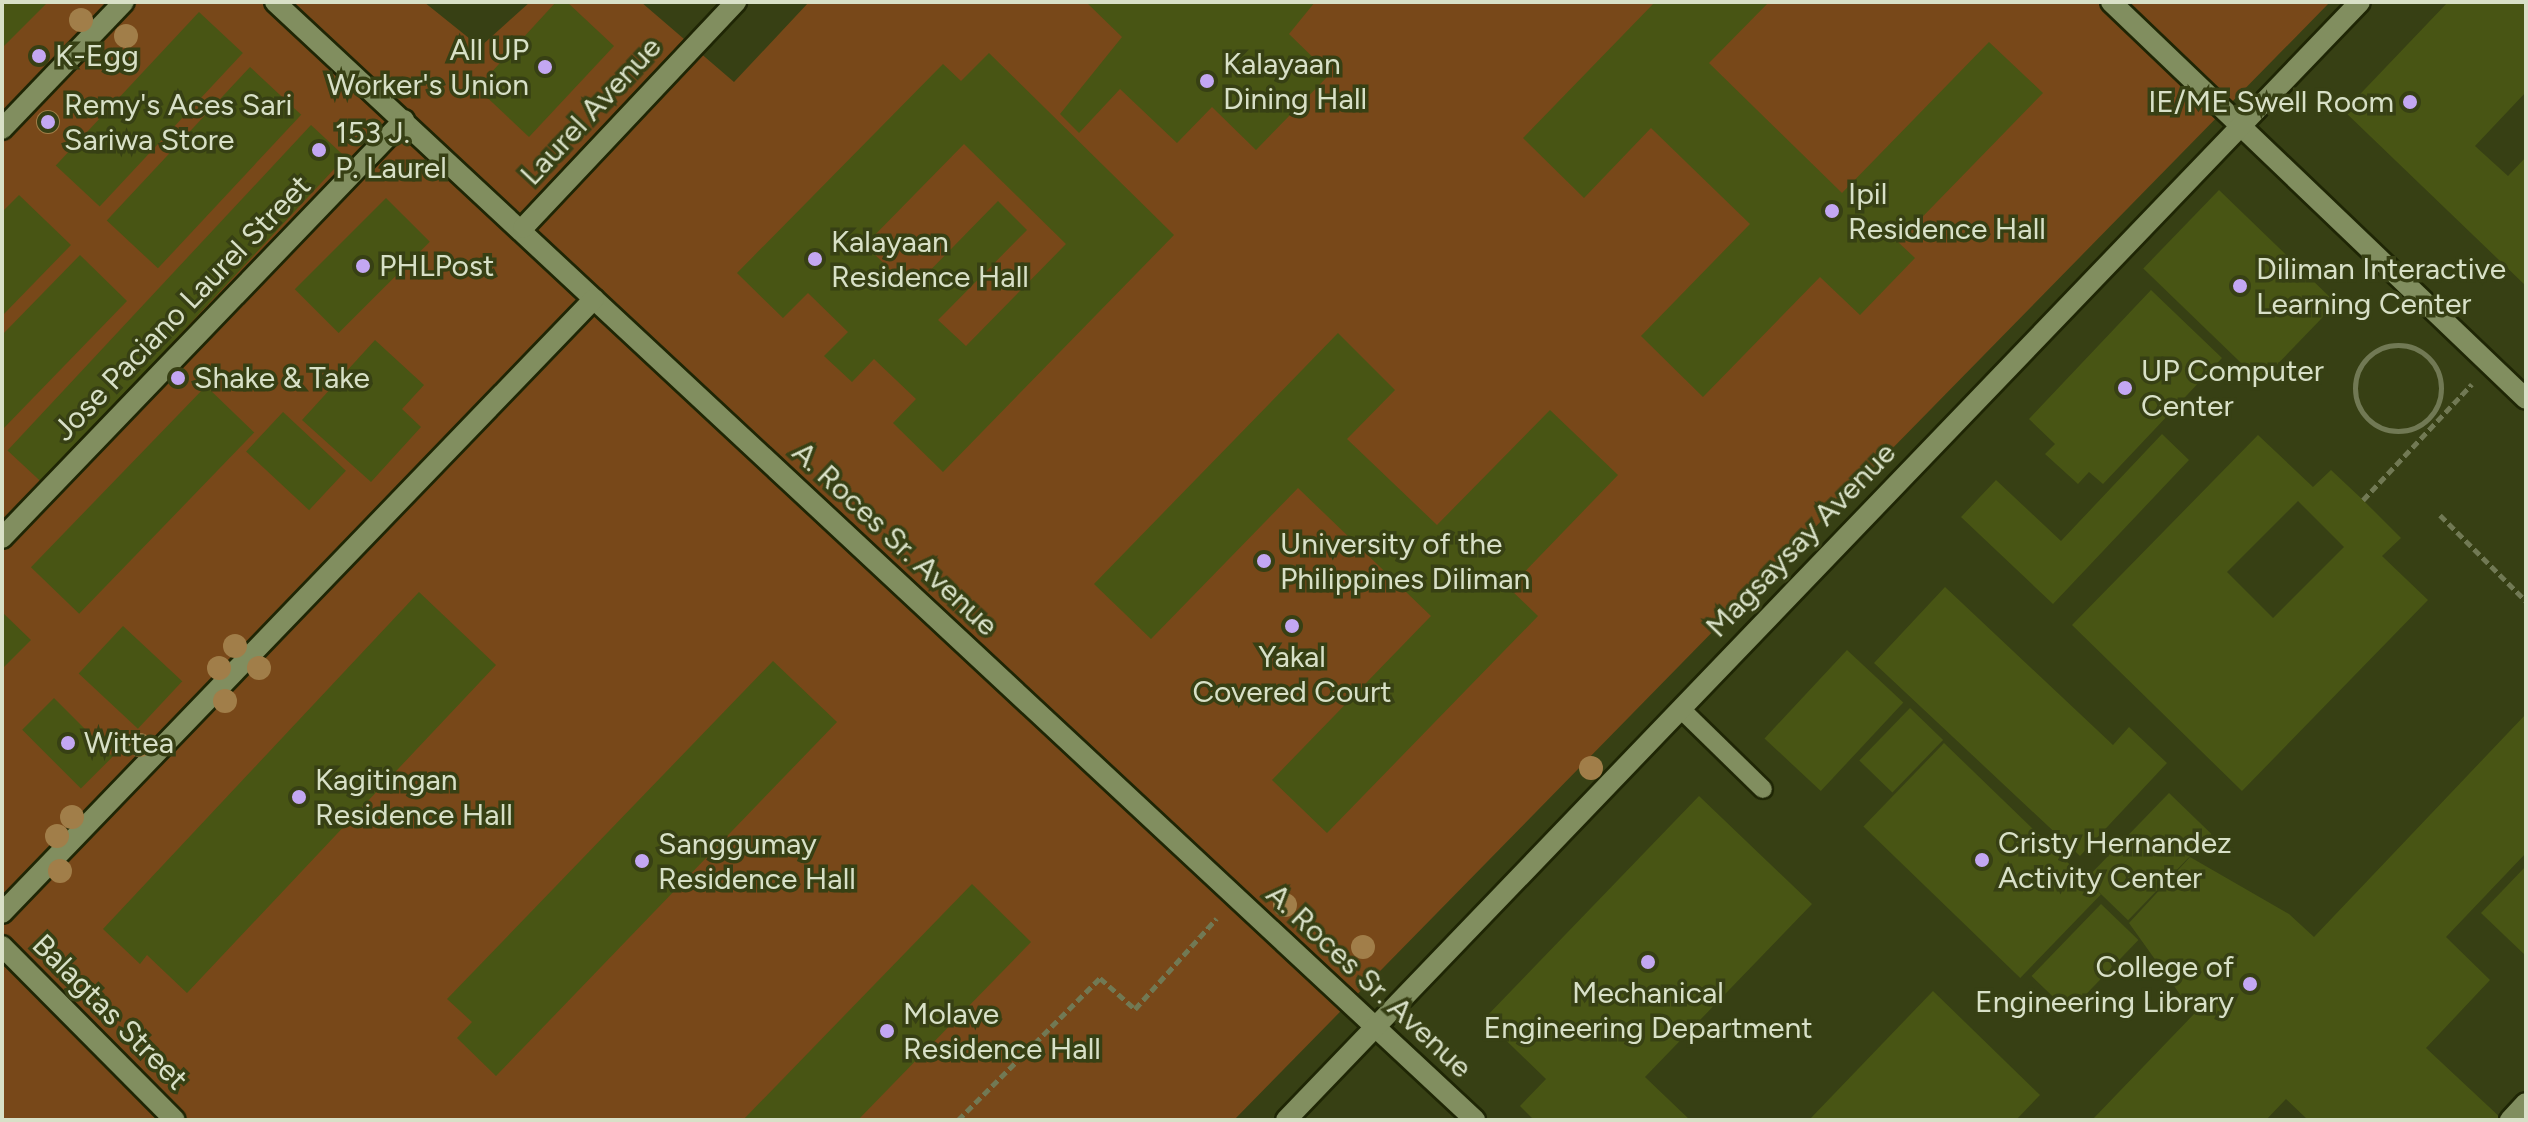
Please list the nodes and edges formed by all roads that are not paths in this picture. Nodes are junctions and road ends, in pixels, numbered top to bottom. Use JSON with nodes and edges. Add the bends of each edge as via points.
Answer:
{"nodes":[{"id":1,"x":124,"y":2,"type":"edge"},
{"id":2,"x":275,"y":2,"type":"edge"},
{"id":3,"x":736,"y":2,"type":"edge"},
{"id":4,"x":2111,"y":2,"type":"edge"},
{"id":5,"x":2360,"y":2,"type":"edge"},
{"id":6,"x":404,"y":120,"type":"junction"},
{"id":7,"x":2241,"y":126,"type":"junction"},
{"id":8,"x":2,"y":129,"type":"edge"},
{"id":9,"x":523,"y":228,"type":"junction"},
{"id":10,"x":594,"y":299,"type":"junction"},
{"id":11,"x":2526,"y":399,"type":"edge"},
{"id":12,"x":2,"y":538,"type":"edge"},
{"id":13,"x":1682,"y":710,"type":"junction"},
{"id":14,"x":1763,"y":789,"type":"dead end"},
{"id":15,"x":2,"y":913,"type":"edge"},
{"id":16,"x":2,"y":946,"type":"edge"},
{"id":17,"x":1374,"y":1026,"type":"junction"},
{"id":18,"x":2526,"y":1103,"type":"edge"},
{"id":19,"x":175,"y":1120,"type":"edge"},
{"id":20,"x":1286,"y":1120,"type":"edge"},
{"id":21,"x":1475,"y":1120,"type":"edge"},
{"id":22,"x":2510,"y":1120,"type":"edge"}],
"edges":[{"from":1,"to":8,"type":"street"},
{"from":2,"to":6,"type":"street","name":"A. Roces Sr. Avenue"},
{"from":3,"to":9,"type":"street","name":"Laurel Avenue"},
{"from":4,"to":7,"type":"street"},
{"from":5,"to":7,"type":"street","name":"Magsaysay Avenue"},
{"from":6,"to":9,"type":"street","name":"A. Roces Sr. Avenue"},
{"from":6,"to":12,"type":"street","name":"Jose Paciano Laurel Street"},
{"from":7,"to":11,"type":"street"},
{"from":7,"to":13,"type":"street","name":"Magsaysay Avenue"},
{"from":9,"to":10,"type":"street","name":"A. Roces Sr. Avenue"},
{"from":10,"to":15,"type":"street"},
{"from":10,"to":17,"type":"street","name":"A. Roces Sr. Avenue"},
{"from":13,"to":14,"type":"lane"},
{"from":13,"to":17,"type":"street","name":"Magsaysay Avenue"},
{"from":16,"to":19,"type":"street","name":"Balagtas Street"},
{"from":17,"to":20,"type":"street","name":"Magsaysay Avenue"},
{"from":17,"to":21,"type":"street","name":"A. Roces Sr. Avenue"},
{"from":18,"to":22,"type":"street"}]}
